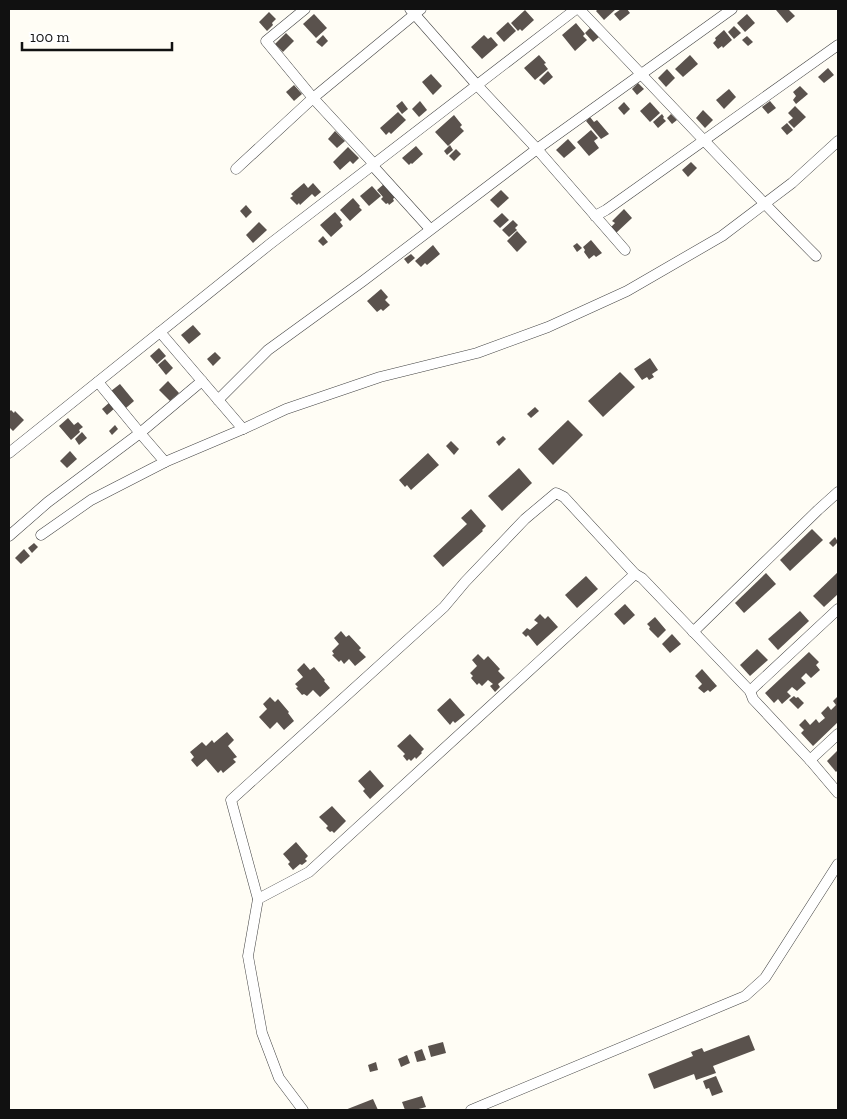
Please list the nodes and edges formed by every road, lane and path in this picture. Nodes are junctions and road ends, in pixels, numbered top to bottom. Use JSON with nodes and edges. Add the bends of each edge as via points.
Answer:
{"nodes":[{"id":1,"x":305,"y":9,"type":"edge"},
{"id":2,"x":578,"y":9,"type":"edge"},
{"id":3,"x":732,"y":9,"type":"edge"},
{"id":4,"x":415,"y":10,"type":"edge"},
{"id":5,"x":838,"y":45,"type":"edge"},
{"id":6,"x":641,"y":73,"type":"junction"},
{"id":7,"x":477,"y":85,"type":"junction"},
{"id":8,"x":313,"y":98,"type":"junction"},
{"id":9,"x":704,"y":140,"type":"junction"},
{"id":10,"x":838,"y":141,"type":"edge"},
{"id":11,"x":537,"y":148,"type":"junction"},
{"id":12,"x":374,"y":164,"type":"junction"},
{"id":13,"x":236,"y":169,"type":"dead end"},
{"id":14,"x":764,"y":204,"type":"junction"},
{"id":15,"x":595,"y":216,"type":"junction"},
{"id":16,"x":430,"y":229,"type":"junction"},
{"id":17,"x":625,"y":250,"type":"dead end"},
{"id":18,"x":816,"y":256,"type":"dead end"},
{"id":19,"x":160,"y":332,"type":"junction"},
{"id":20,"x":202,"y":381,"type":"junction"},
{"id":21,"x":98,"y":382,"type":"junction"},
{"id":22,"x":218,"y":400,"type":"junction"},
{"id":23,"x":243,"y":429,"type":"junction"},
{"id":24,"x":140,"y":433,"type":"junction"},
{"id":25,"x":9,"y":453,"type":"edge"},
{"id":26,"x":165,"y":462,"type":"junction"},
{"id":27,"x":838,"y":492,"type":"edge"},
{"id":28,"x":41,"y":535,"type":"dead end"},
{"id":29,"x":9,"y":536,"type":"edge"},
{"id":30,"x":635,"y":574,"type":"junction"},
{"id":31,"x":838,"y":610,"type":"edge"},
{"id":32,"x":693,"y":632,"type":"junction"},
{"id":33,"x":750,"y":691,"type":"junction"},
{"id":34,"x":838,"y":734,"type":"edge"},
{"id":35,"x":810,"y":760,"type":"junction"},
{"id":36,"x":838,"y":793,"type":"edge"},
{"id":37,"x":838,"y":864,"type":"edge"},
{"id":38,"x":258,"y":899,"type":"junction"},
{"id":39,"x":303,"y":1110,"type":"edge"},
{"id":40,"x":471,"y":1110,"type":"edge"}],
"edges":[{"from":1,"to":8,"type":"street","via":[[266,41]]},
{"from":2,"to":6,"type":"street"},
{"from":2,"to":7,"type":"street"},
{"from":3,"to":6,"type":"street"},
{"from":4,"to":7,"type":"street"},
{"from":4,"to":8,"type":"street"},
{"from":5,"to":9,"type":"street"},
{"from":6,"to":9,"type":"street"},
{"from":6,"to":11,"type":"street"},
{"from":7,"to":11,"type":"street"},
{"from":7,"to":12,"type":"street"},
{"from":8,"to":12,"type":"street"},
{"from":8,"to":13,"type":"street"},
{"from":9,"to":14,"type":"street"},
{"from":9,"to":15,"type":"street"},
{"from":10,"to":14,"type":"street"},
{"from":11,"to":15,"type":"street"},
{"from":11,"to":16,"type":"street"},
{"from":12,"to":16,"type":"street"},
{"from":12,"to":19,"type":"street"},
{"from":14,"to":18,"type":"street"},
{"from":14,"to":23,"type":"street","via":[[722,236],[627,291],[548,327],[476,353],[380,377],[286,409]]},
{"from":15,"to":17,"type":"street"},
{"from":16,"to":22,"type":"street","via":[[268,350]]},
{"from":19,"to":20,"type":"street"},
{"from":19,"to":21,"type":"street"},
{"from":20,"to":22,"type":"street"},
{"from":20,"to":24,"type":"street"},
{"from":21,"to":24,"type":"street"},
{"from":21,"to":25,"type":"street"},
{"from":22,"to":23,"type":"street"},
{"from":23,"to":26,"type":"street"},
{"from":24,"to":26,"type":"street"},
{"from":24,"to":29,"type":"street","via":[[48,502]]},
{"from":26,"to":28,"type":"street","via":[[91,500]]},
{"from":27,"to":32,"type":"street"},
{"from":30,"to":32,"type":"street"},
{"from":30,"to":38,"type":"street","via":[[309,872]]},
{"from":30,"to":38,"type":"street","via":[[564,497],[556,493],[525,519],[444,607],[231,800]]},
{"from":31,"to":33,"type":"street"},
{"from":32,"to":33,"type":"street"},
{"from":33,"to":35,"type":"street"},
{"from":34,"to":35,"type":"street"},
{"from":35,"to":36,"type":"street"},
{"from":37,"to":40,"type":"street","via":[[766,978],[745,996]]},
{"from":38,"to":39,"type":"street","via":[[248,956],[262,1033],[279,1078]]}]}
